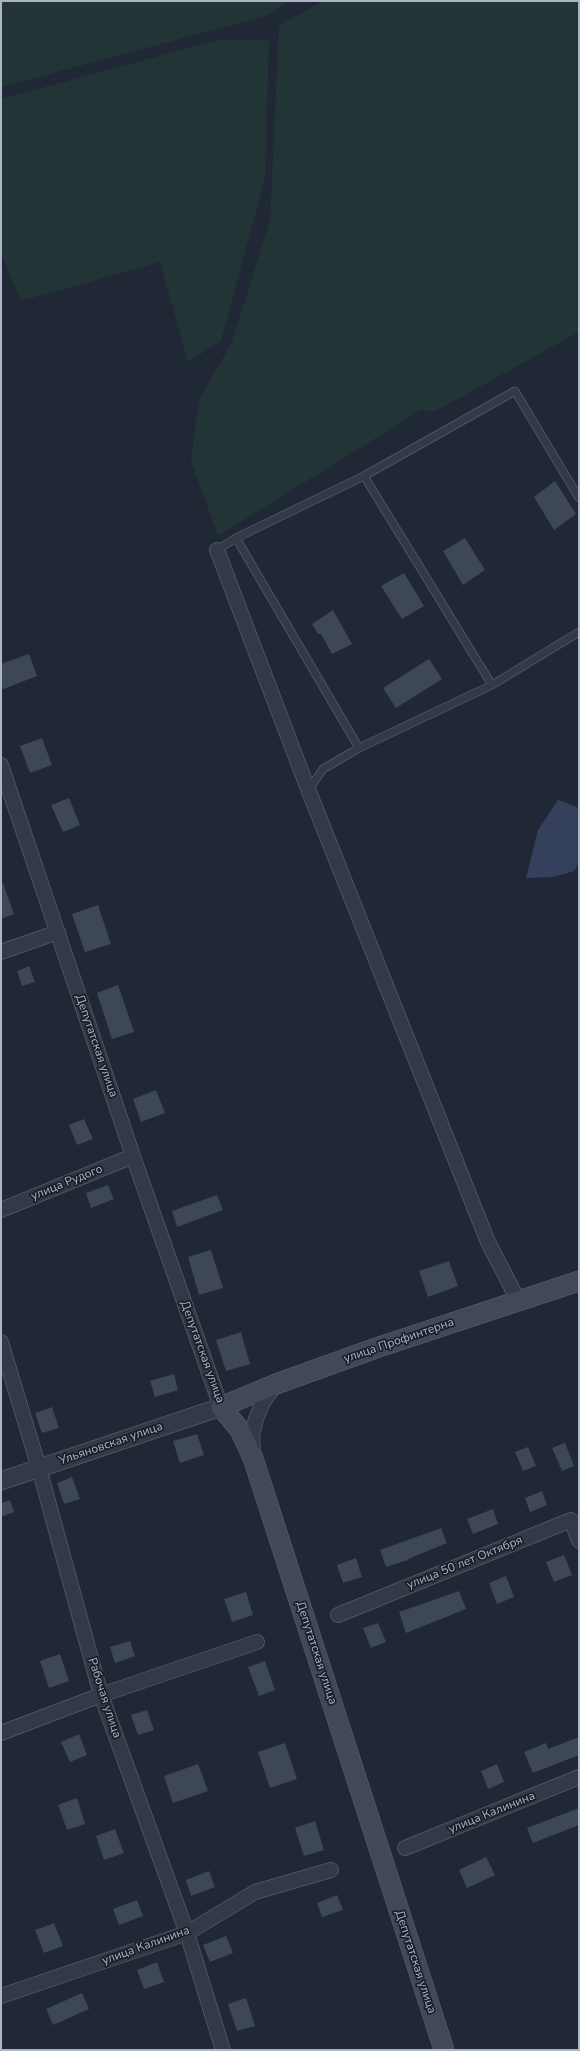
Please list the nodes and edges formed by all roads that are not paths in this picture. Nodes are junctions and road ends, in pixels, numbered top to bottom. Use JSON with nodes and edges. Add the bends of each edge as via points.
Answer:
{"nodes":[{"id":1,"x":364,"y":476,"type":"junction"},
{"id":2,"x":579,"y":498,"type":"edge"},
{"id":3,"x":236,"y":538,"type":"junction"},
{"id":4,"x":217,"y":550,"type":"joint"},
{"id":5,"x":579,"y":632,"type":"edge"},
{"id":6,"x":492,"y":685,"type":"junction"},
{"id":7,"x":359,"y":748,"type":"junction"},
{"id":8,"x":1,"y":765,"type":"edge"},
{"id":9,"x":308,"y":790,"type":"junction"},
{"id":10,"x":58,"y":932,"type":"junction"},
{"id":11,"x":1,"y":952,"type":"edge"},
{"id":12,"x":133,"y":1156,"type":"junction"},
{"id":13,"x":1,"y":1210,"type":"edge"},
{"id":14,"x":579,"y":1281,"type":"edge"},
{"id":15,"x":519,"y":1302,"type":"junction"},
{"id":16,"x":1,"y":1342,"type":"edge"},
{"id":17,"x":276,"y":1384,"type":"junction"},
{"id":18,"x":221,"y":1407,"type":"junction"},
{"id":19,"x":253,"y":1458,"type":"junction"},
{"id":20,"x":39,"y":1468,"type":"junction"},
{"id":21,"x":1,"y":1481,"type":"edge"},
{"id":22,"x":579,"y":1541,"type":"edge"},
{"id":23,"x":338,"y":1615,"type":"dead end"},
{"id":24,"x":257,"y":1642,"type":"dead end"},
{"id":25,"x":101,"y":1695,"type":"junction"},
{"id":26,"x":1,"y":1733,"type":"edge"},
{"id":27,"x":579,"y":1778,"type":"edge"},
{"id":28,"x":405,"y":1848,"type":"dead end"},
{"id":29,"x":331,"y":1870,"type":"dead end"},
{"id":30,"x":187,"y":1933,"type":"junction"},
{"id":31,"x":1,"y":1996,"type":"edge"},
{"id":32,"x":223,"y":2050,"type":"edge"},
{"id":33,"x":444,"y":2050,"type":"edge"}],
"edges":[{"from":1,"to":2,"type":"lane","via":[[515,391]]},
{"from":1,"to":3,"type":"lane"},
{"from":1,"to":6,"type":"lane"},
{"from":3,"to":4,"type":"lane"},
{"from":3,"to":7,"type":"lane"},
{"from":4,"to":9,"type":"street"},
{"from":5,"to":6,"type":"lane"},
{"from":6,"to":7,"type":"lane"},
{"from":7,"to":9,"type":"lane","via":[[323,769]]},
{"from":8,"to":10,"type":"street","name":"Депутатская улица"},
{"from":9,"to":15,"type":"street","via":[[488,1242]]},
{"from":10,"to":11,"type":"street"},
{"from":10,"to":12,"type":"street","name":"Депутатская улица"},
{"from":12,"to":13,"type":"street","name":"улица Рудого"},
{"from":12,"to":18,"type":"street","name":"Депутатская улица"},
{"from":14,"to":15,"type":"main road","name":"улица Профинтерна"},
{"from":15,"to":17,"type":"main road","name":"улица Профинтерна","via":[[379,1347]]},
{"from":16,"to":20,"type":"street","name":"Рабочая улица"},
{"from":17,"to":18,"type":"main road","name":"улица Профинтерна"},
{"from":17,"to":19,"type":"street","via":[[263,1402],[256,1419],[252,1435]]},
{"from":18,"to":19,"type":"main road","name":"Депутатская улица","via":[[240,1430]]},
{"from":18,"to":20,"type":"street","name":"Ульяновская улица"},
{"from":19,"to":33,"type":"main road","name":"Депутатская улица"},
{"from":20,"to":21,"type":"street","name":"Ульяновская улица"},
{"from":20,"to":25,"type":"street","name":"Рабочая улица"},
{"from":22,"to":23,"type":"street","name":"улица 50 лет Октября","via":[[570,1520]]},
{"from":24,"to":25,"type":"street"},
{"from":25,"to":26,"type":"street"},
{"from":25,"to":30,"type":"street","name":"Рабочая улица"},
{"from":27,"to":28,"type":"street","name":"улица Калинина"},
{"from":29,"to":30,"type":"street","name":"улица Калинина","via":[[255,1892]]},
{"from":30,"to":31,"type":"street","name":"улица Калинина"},
{"from":30,"to":32,"type":"street","name":"Рабочая улица"}]}
